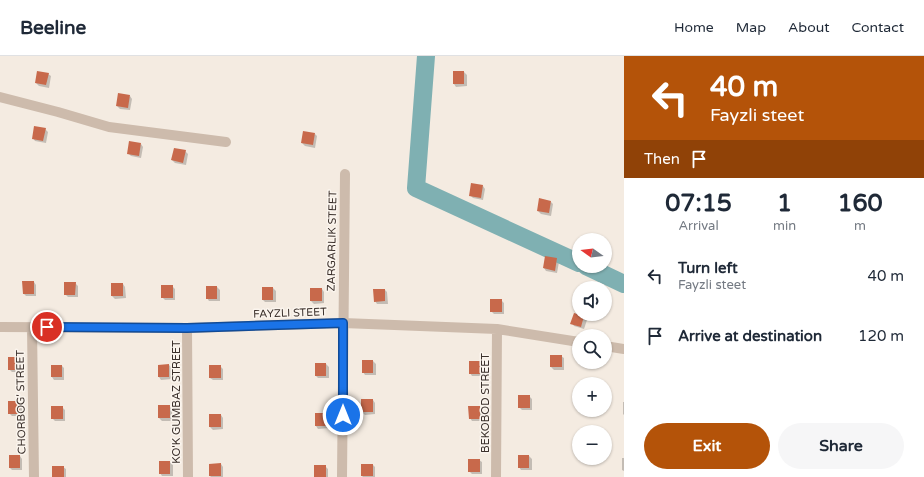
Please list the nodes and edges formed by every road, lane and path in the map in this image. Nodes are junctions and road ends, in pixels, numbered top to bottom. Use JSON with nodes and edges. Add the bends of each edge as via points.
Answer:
{"nodes":[{"id":1,"x":0,"y":97,"type":"edge"},
{"id":2,"x":226,"y":142,"type":"dead end"},
{"id":3,"x":345,"y":174,"type":"dead end"},
{"id":4,"x":343,"y":323,"type":"junction"},
{"id":5,"x":0,"y":327,"type":"edge"},
{"id":6,"x":32,"y":327,"type":"junction"},
{"id":7,"x":187,"y":328,"type":"junction"},
{"id":8,"x":497,"y":329,"type":"junction"},
{"id":9,"x":572,"y":341,"type":"edge"},
{"id":10,"x":612,"y":347,"type":"edge"},
{"id":11,"x":624,"y":349,"type":"edge"},
{"id":12,"x":34,"y":477,"type":"edge"},
{"id":13,"x":188,"y":477,"type":"edge"},
{"id":14,"x":342,"y":477,"type":"edge"},
{"id":15,"x":496,"y":477,"type":"edge"}],
"edges":[{"from":1,"to":2,"type":"street","via":[[109,127]]},
{"from":3,"to":4,"type":"street","name":"ZARGARLIK STEET"},
{"from":4,"to":7,"type":"street","name":"FAYZLI STEET"},
{"from":4,"to":8,"type":"street","name":"FAYZLI STEET"},
{"from":4,"to":14,"type":"street","name":"ZARGARLIK STEET"},
{"from":5,"to":6,"type":"street","name":"FAYZLI STEET"},
{"from":6,"to":7,"type":"street","name":"FAYZLI STEET"},
{"from":6,"to":12,"type":"street","name":"CHORBOG' STREET"},
{"from":7,"to":13,"type":"street","name":"KO'K GUMBAZ STREET"},
{"from":8,"to":9,"type":"street","name":"FAYZLI STEET"},
{"from":8,"to":15,"type":"street","name":"BEKOBOD STREET"},
{"from":10,"to":11,"type":"street"}]}
